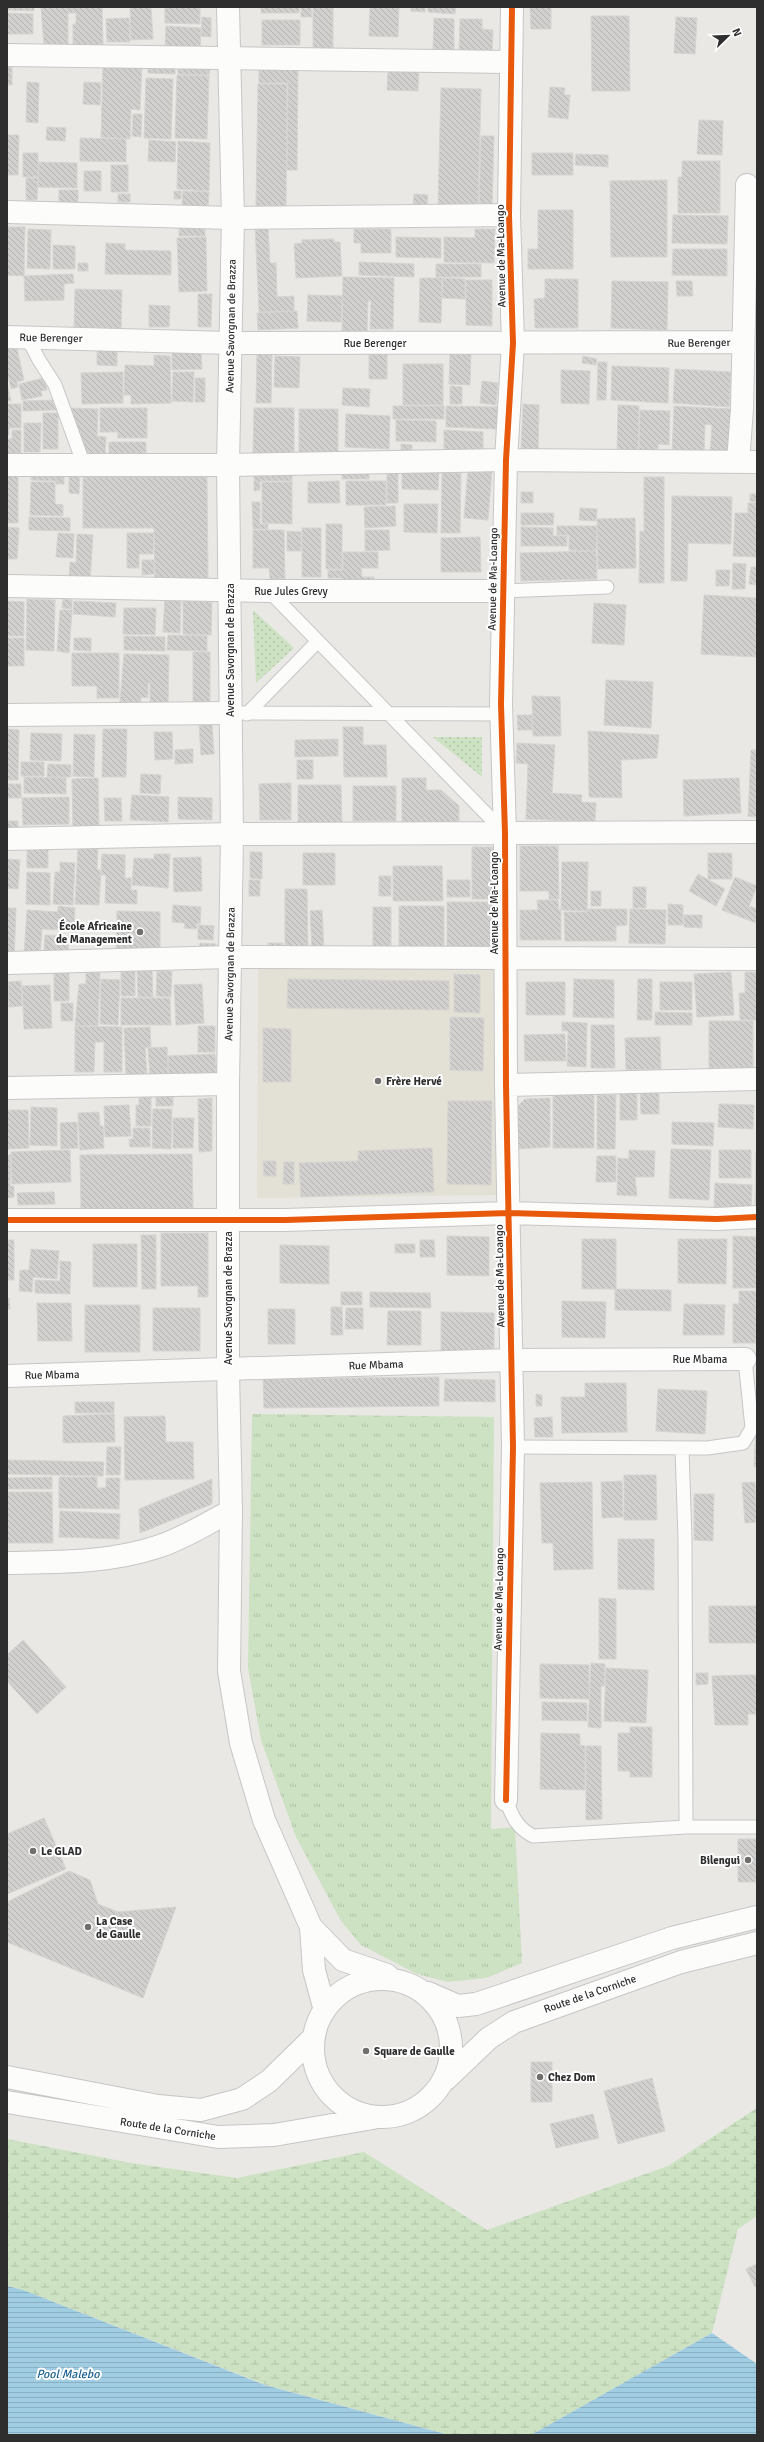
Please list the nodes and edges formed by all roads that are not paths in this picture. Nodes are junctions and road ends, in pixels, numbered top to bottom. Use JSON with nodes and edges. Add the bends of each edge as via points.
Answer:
{"nodes":[{"id":1,"x":228,"y":7,"type":"edge"},
{"id":2,"x":512,"y":7,"type":"edge"},
{"id":3,"x":7,"y":55,"type":"edge"},
{"id":4,"x":229,"y":60,"type":"junction"},
{"id":5,"x":511,"y":62,"type":"junction"},
{"id":6,"x":747,"y":185,"type":"dead end"},
{"id":7,"x":7,"y":212,"type":"edge"},
{"id":8,"x":509,"y":215,"type":"junction"},
{"id":9,"x":233,"y":218,"type":"junction"},
{"id":10,"x":17,"y":337,"type":"edge"},
{"id":11,"x":743,"y":342,"type":"junction"},
{"id":12,"x":230,"y":343,"type":"junction"},
{"id":13,"x":513,"y":343,"type":"junction"},
{"id":14,"x":506,"y":460,"type":"junction"},
{"id":15,"x":748,"y":462,"type":"edge"},
{"id":16,"x":7,"y":465,"type":"edge"},
{"id":17,"x":84,"y":465,"type":"junction"},
{"id":18,"x":228,"y":465,"type":"junction"},
{"id":19,"x":7,"y":586,"type":"edge"},
{"id":20,"x":606,"y":587,"type":"dead end"},
{"id":21,"x":230,"y":590,"type":"junction"},
{"id":22,"x":503,"y":591,"type":"junction"},
{"id":23,"x":269,"y":592,"type":"junction"},
{"id":24,"x":317,"y":642,"type":"junction"},
{"id":25,"x":239,"y":714,"type":"junction"},
{"id":26,"x":501,"y":714,"type":"junction"},
{"id":27,"x":7,"y":715,"type":"edge"},
{"id":28,"x":389,"y":715,"type":"junction"},
{"id":29,"x":757,"y":832,"type":"edge"},
{"id":30,"x":505,"y":833,"type":"junction"},
{"id":31,"x":232,"y":834,"type":"junction"},
{"id":32,"x":7,"y":839,"type":"edge"},
{"id":33,"x":230,"y":957,"type":"junction"},
{"id":34,"x":504,"y":957,"type":"junction"},
{"id":35,"x":757,"y":959,"type":"edge"},
{"id":36,"x":7,"y":963,"type":"edge"},
{"id":37,"x":757,"y":1079,"type":"edge"},
{"id":38,"x":228,"y":1084,"type":"junction"},
{"id":39,"x":506,"y":1085,"type":"junction"},
{"id":40,"x":7,"y":1088,"type":"edge"},
{"id":41,"x":509,"y":1212,"type":"junction"},
{"id":42,"x":757,"y":1217,"type":"edge"},
{"id":43,"x":7,"y":1220,"type":"edge"},
{"id":44,"x":228,"y":1220,"type":"junction"},
{"id":45,"x":746,"y":1359,"type":"joint"},
{"id":46,"x":512,"y":1360,"type":"junction"},
{"id":47,"x":228,"y":1371,"type":"junction"},
{"id":48,"x":7,"y":1376,"type":"edge"},
{"id":49,"x":513,"y":1447,"type":"junction"},
{"id":50,"x":682,"y":1449,"type":"junction"},
{"id":51,"x":231,"y":1511,"type":"junction"},
{"id":52,"x":7,"y":1563,"type":"edge"},
{"id":53,"x":506,"y":1800,"type":"joint"},
{"id":54,"x":686,"y":1827,"type":"junction"},
{"id":55,"x":757,"y":1827,"type":"edge"},
{"id":56,"x":757,"y":1917,"type":"edge"},
{"id":57,"x":311,"y":1927,"type":"junction"},
{"id":58,"x":757,"y":1943,"type":"edge"},
{"id":59,"x":400,"y":1980,"type":"junction"},
{"id":60,"x":424,"y":1992,"type":"junction"},
{"id":61,"x":324,"y":2007,"type":"junction"},
{"id":62,"x":311,"y":2040,"type":"junction"},
{"id":63,"x":7,"y":2077,"type":"edge"},
{"id":64,"x":443,"y":2083,"type":"junction"},
{"id":65,"x":7,"y":2102,"type":"edge"},
{"id":66,"x":378,"y":2118,"type":"junction"}],
"edges":[{"from":1,"to":4,"type":"street","name":"Avenue Savorgnan de Brazza"},
{"from":2,"to":5,"type":"street","name":"Avenue de Ma-Loango"},
{"from":3,"to":4,"type":"street"},
{"from":4,"to":5,"type":"street","via":[[373,59]]},
{"from":4,"to":9,"type":"street","name":"Avenue Savorgnan de Brazza"},
{"from":5,"to":8,"type":"street","name":"Avenue de Ma-Loango"},
{"from":6,"to":11,"type":"street"},
{"from":7,"to":9,"type":"street"},
{"from":8,"to":9,"type":"street"},
{"from":8,"to":13,"type":"street","name":"Avenue de Ma-Loango"},
{"from":9,"to":12,"type":"street","name":"Avenue Savorgnan de Brazza"},
{"from":10,"to":12,"type":"street","name":"Rue Berenger"},
{"from":10,"to":17,"type":"lane","via":[[38,360],[55,385]]},
{"from":11,"to":13,"type":"street","name":"Rue Berenger"},
{"from":11,"to":15,"type":"street"},
{"from":12,"to":13,"type":"street","name":"Rue Berenger"},
{"from":12,"to":18,"type":"street","name":"Avenue Savorgnan de Brazza"},
{"from":13,"to":14,"type":"street","name":"Avenue de Ma-Loango"},
{"from":14,"to":15,"type":"street"},
{"from":14,"to":18,"type":"street"},
{"from":14,"to":22,"type":"street","name":"Avenue de Ma-Loango"},
{"from":16,"to":17,"type":"street"},
{"from":17,"to":18,"type":"street"},
{"from":18,"to":21,"type":"street","name":"Avenue Savorgnan de Brazza"},
{"from":19,"to":21,"type":"street","name":"Rue Jules Grevy"},
{"from":20,"to":22,"type":"lane"},
{"from":21,"to":23,"type":"street","name":"Rue Jules Grevy"},
{"from":21,"to":25,"type":"street","name":"Avenue Savorgnan de Brazza"},
{"from":22,"to":23,"type":"street","name":"Rue Jules Grevy"},
{"from":22,"to":26,"type":"street","name":"Avenue de Ma-Loango"},
{"from":23,"to":24,"type":"lane"},
{"from":24,"to":25,"type":"lane"},
{"from":24,"to":28,"type":"lane"},
{"from":25,"to":27,"type":"street"},
{"from":25,"to":28,"type":"lane"},
{"from":25,"to":31,"type":"street","name":"Avenue Savorgnan de Brazza"},
{"from":26,"to":28,"type":"lane"},
{"from":26,"to":30,"type":"street","name":"Avenue de Ma-Loango"},
{"from":28,"to":30,"type":"lane"},
{"from":29,"to":30,"type":"street"},
{"from":30,"to":31,"type":"street"},
{"from":30,"to":34,"type":"street","name":"Avenue de Ma-Loango"},
{"from":31,"to":32,"type":"street"},
{"from":31,"to":33,"type":"street","name":"Avenue Savorgnan de Brazza"},
{"from":33,"to":34,"type":"street"},
{"from":33,"to":36,"type":"street"},
{"from":33,"to":38,"type":"street","name":"Avenue Savorgnan de Brazza"},
{"from":34,"to":35,"type":"street"},
{"from":34,"to":39,"type":"street","name":"Avenue de Ma-Loango"},
{"from":37,"to":39,"type":"street"},
{"from":38,"to":40,"type":"street"},
{"from":38,"to":44,"type":"street","name":"Avenue Savorgnan de Brazza"},
{"from":39,"to":41,"type":"street","name":"Avenue de Ma-Loango"},
{"from":41,"to":42,"type":"street"},
{"from":41,"to":44,"type":"street"},
{"from":41,"to":46,"type":"street","name":"Avenue de Ma-Loango"},
{"from":43,"to":44,"type":"street"},
{"from":44,"to":47,"type":"street","name":"Avenue Savorgnan de Brazza"},
{"from":45,"to":46,"type":"street","name":"Rue Mbama"},
{"from":45,"to":50,"type":"lane","via":[[752,1428],[749,1437],[739,1445]]},
{"from":46,"to":47,"type":"street","name":"Rue Mbama"},
{"from":46,"to":49,"type":"street","name":"Avenue de Ma-Loango"},
{"from":47,"to":48,"type":"street","name":"Rue Mbama"},
{"from":47,"to":51,"type":"street","name":"Avenue Savorgnan de Brazza"},
{"from":49,"to":50,"type":"lane"},
{"from":49,"to":53,"type":"street","name":"Avenue de Ma-Loango"},
{"from":50,"to":54,"type":"lane","via":[[685,1540]]},
{"from":51,"to":52,"type":"street","via":[[158,1546],[123,1555],[89,1561]]},
{"from":51,"to":57,"type":"street","name":"Avenue Savorgnan de Brazza","via":[[229,1671],[241,1743],[264,1820]]},
{"from":53,"to":54,"type":"lane","via":[[515,1822],[524,1832],[533,1836]]},
{"from":54,"to":55,"type":"lane"},
{"from":56,"to":60,"type":"street","name":"Route de la Corniche","via":[[672,1938],[476,2004],[458,2006]]},
{"from":57,"to":59,"type":"street","name":"Avenue Savorgnan de Brazza","via":[[343,1960]]},
{"from":57,"to":61,"type":"street","name":"Avenue Savorgnan de Brazza","via":[[314,1970]]},
{"from":58,"to":64,"type":"street","name":"Route de la Corniche","via":[[681,1962],[514,2022],[489,2038]]},
{"from":59,"to":60,"type":"street","name":"Route de la Corniche"},
{"from":59,"to":61,"type":"street","name":"Route de la Corniche","via":[[372,1978],[358,1982],[345,1987]]},
{"from":60,"to":64,"type":"street","name":"Route de la Corniche","via":[[441,2010],[450,2034],[451,2059]]},
{"from":61,"to":62,"type":"street","name":"Route de la Corniche"},
{"from":62,"to":63,"type":"street","name":"Route de la Corniche","via":[[268,2080],[242,2099],[201,2110],[158,2106]]},
{"from":62,"to":66,"type":"street","name":"Route de la Corniche","via":[[319,2079],[334,2099],[354,2112]]},
{"from":64,"to":66,"type":"street","name":"Route de la Corniche","via":[[426,2102],[404,2115]]},
{"from":65,"to":66,"type":"street","name":"Route de la Corniche","via":[[218,2137],[274,2135]]}]}
